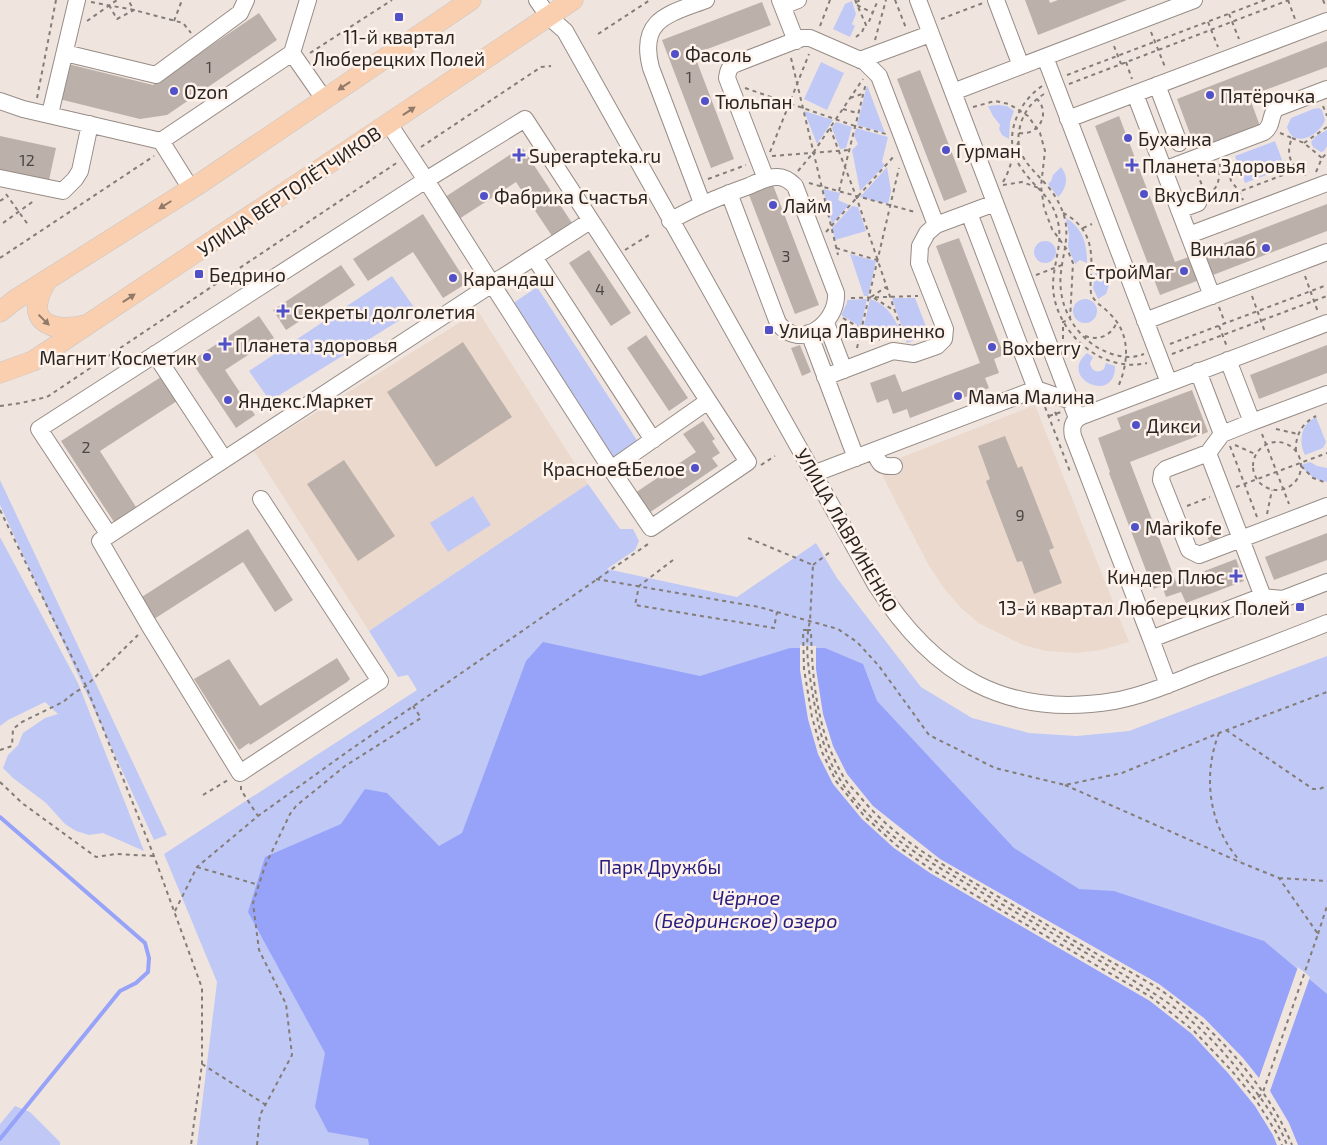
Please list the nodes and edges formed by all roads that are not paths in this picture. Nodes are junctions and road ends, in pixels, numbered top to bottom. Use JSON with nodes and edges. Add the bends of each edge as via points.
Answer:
{"nodes":[{"id":1,"x":77,"y":0,"type":"edge"},
{"id":2,"x":246,"y":0,"type":"edge"},
{"id":3,"x":308,"y":0,"type":"edge"},
{"id":4,"x":471,"y":0,"type":"edge"},
{"id":5,"x":537,"y":0,"type":"edge"},
{"id":6,"x":706,"y":0,"type":"edge"},
{"id":7,"x":798,"y":0,"type":"edge"},
{"id":8,"x":918,"y":0,"type":"edge"},
{"id":9,"x":996,"y":0,"type":"edge"},
{"id":10,"x":1194,"y":0,"type":"edge"},
{"id":11,"x":782,"y":3,"type":"edge"},
{"id":12,"x":561,"y":6,"type":"edge"},
{"id":13,"x":1327,"y":21,"type":"edge"},
{"id":14,"x":928,"y":29,"type":"junction"},
{"id":15,"x":792,"y":42,"type":"junction"},
{"id":16,"x":66,"y":52,"type":"junction"},
{"id":17,"x":292,"y":53,"type":"junction"},
{"id":18,"x":1044,"y":57,"type":"junction"},
{"id":19,"x":868,"y":64,"type":"junction"},
{"id":20,"x":1021,"y":66,"type":"junction"},
{"id":21,"x":1163,"y":83,"type":"junction"},
{"id":22,"x":1327,"y":89,"type":"edge"},
{"id":23,"x":953,"y":92,"type":"junction"},
{"id":24,"x":1136,"y":93,"type":"junction"},
{"id":25,"x":324,"y":99,"type":"junction"},
{"id":26,"x":0,"y":101,"type":"edge"},
{"id":27,"x":43,"y":113,"type":"junction"},
{"id":28,"x":1068,"y":119,"type":"junction"},
{"id":29,"x":90,"y":124,"type":"junction"},
{"id":30,"x":389,"y":124,"type":"junction"},
{"id":31,"x":162,"y":141,"type":"junction"},
{"id":32,"x":1179,"y":143,"type":"dead end"},
{"id":33,"x":1164,"y":170,"type":"junction"},
{"id":34,"x":1321,"y":178,"type":"edge"},
{"id":35,"x":766,"y":179,"type":"junction"},
{"id":36,"x":426,"y":180,"type":"junction"},
{"id":37,"x":2,"y":184,"type":"edge"},
{"id":38,"x":191,"y":189,"type":"junction"},
{"id":39,"x":729,"y":193,"type":"junction"},
{"id":40,"x":702,"y":203,"type":"junction"},
{"id":41,"x":995,"y":203,"type":"junction"},
{"id":42,"x":1203,"y":203,"type":"road end"},
{"id":43,"x":1179,"y":210,"type":"junction"},
{"id":44,"x":969,"y":213,"type":"junction"},
{"id":45,"x":670,"y":220,"type":"junction"},
{"id":46,"x":590,"y":221,"type":"junction"},
{"id":47,"x":935,"y":221,"type":"junction"},
{"id":48,"x":1189,"y":235,"type":"junction"},
{"id":49,"x":1327,"y":252,"type":"edge"},
{"id":50,"x":534,"y":257,"type":"junction"},
{"id":51,"x":48,"y":279,"type":"junction"},
{"id":52,"x":492,"y":284,"type":"junction"},
{"id":53,"x":1213,"y":295,"type":"junction"},
{"id":54,"x":5,"y":305,"type":"edge"},
{"id":55,"x":831,"y":311,"type":"junction"},
{"id":56,"x":1146,"y":321,"type":"junction"},
{"id":57,"x":1325,"y":323,"type":"edge"},
{"id":58,"x":88,"y":325,"type":"junction"},
{"id":59,"x":809,"y":333,"type":"junction"},
{"id":60,"x":155,"y":354,"type":"junction"},
{"id":61,"x":1230,"y":360,"type":"junction"},
{"id":62,"x":848,"y":368,"type":"junction"},
{"id":63,"x":1198,"y":371,"type":"junction"},
{"id":64,"x":1,"y":373,"type":"edge"},
{"id":65,"x":825,"y":377,"type":"junction"},
{"id":66,"x":1169,"y":382,"type":"junction"},
{"id":67,"x":1036,"y":389,"type":"junction"},
{"id":68,"x":1327,"y":394,"type":"edge"},
{"id":69,"x":1071,"y":401,"type":"junction"},
{"id":70,"x":708,"y":402,"type":"junction"},
{"id":71,"x":1077,"y":418,"type":"junction"},
{"id":72,"x":1256,"y":422,"type":"junction"},
{"id":73,"x":1222,"y":434,"type":"junction"},
{"id":74,"x":653,"y":440,"type":"junction"},
{"id":75,"x":874,"y":451,"type":"junction"},
{"id":76,"x":1208,"y":453,"type":"junction"},
{"id":77,"x":856,"y":458,"type":"junction"},
{"id":78,"x":224,"y":459,"type":"junction"},
{"id":79,"x":894,"y":466,"type":"dead end"},
{"id":80,"x":611,"y":469,"type":"junction"},
{"id":81,"x":813,"y":474,"type":"junction"},
{"id":82,"x":261,"y":499,"type":"dead end"},
{"id":83,"x":1327,"y":506,"type":"edge"},
{"id":84,"x":109,"y":536,"type":"junction"},
{"id":85,"x":1241,"y":539,"type":"junction"},
{"id":86,"x":1327,"y":582,"type":"edge"},
{"id":87,"x":1264,"y":597,"type":"junction"},
{"id":88,"x":1327,"y":623,"type":"edge"},
{"id":89,"x":1151,"y":639,"type":"junction"},
{"id":90,"x":1168,"y":684,"type":"junction"}],
"edges":[{"from":1,"to":16,"type":"street"},
{"from":2,"to":16,"type":"street","via":[[240,13],[156,75]]},
{"from":3,"to":17,"type":"street"},
{"from":4,"to":25,"type":"main road","one_way":true},
{"from":5,"to":12,"type":"street","name":"УЛИЦА ЛАВРИНЕНКО"},
{"from":6,"to":40,"type":"street","via":[[664,16],[654,28],[647,46],[651,68]]},
{"from":7,"to":11,"type":"street"},
{"from":8,"to":14,"type":"street"},
{"from":9,"to":20,"type":"street"},
{"from":10,"to":18,"type":"street"},
{"from":11,"to":15,"type":"street"},
{"from":30,"to":12,"type":"main road","name":"УЛИЦА ВЕРТОЛЁТЧИКОВ","one_way":true},
{"from":12,"to":45,"type":"street","name":"УЛИЦА ЛАВРИНЕНКО","via":[[565,31]]},
{"from":13,"to":21,"type":"street"},
{"from":14,"to":19,"type":"street"},
{"from":14,"to":23,"type":"street"},
{"from":15,"to":19,"type":"street","via":[[815,39]]},
{"from":15,"to":35,"type":"street","via":[[733,65],[728,73]]},
{"from":16,"to":27,"type":"street"},
{"from":17,"to":25,"type":"street"},
{"from":17,"to":31,"type":"street"},
{"from":18,"to":20,"type":"street"},
{"from":18,"to":28,"type":"street"},
{"from":19,"to":47,"type":"street","via":[[879,76]]},
{"from":20,"to":23,"type":"street"},
{"from":21,"to":24,"type":"street"},
{"from":21,"to":32,"type":"street"},
{"from":22,"to":33,"type":"street","via":[[1277,108],[1272,113],[1270,127],[1264,132],[1224,152]]},
{"from":23,"to":41,"type":"street"},
{"from":24,"to":28,"type":"street"},
{"from":24,"to":33,"type":"street"},
{"from":25,"to":38,"type":"main road"},
{"from":26,"to":27,"type":"street"},
{"from":27,"to":29,"type":"street"},
{"from":28,"to":56,"type":"street"},
{"from":29,"to":31,"type":"street"},
{"from":29,"to":37,"type":"street","via":[[80,171],[63,191]]},
{"from":30,"to":36,"type":"street"},
{"from":58,"to":30,"type":"main road","name":"УЛИЦА ВЕРТОЛЁТЧИКОВ","one_way":true},
{"from":31,"to":38,"type":"street"},
{"from":33,"to":43,"type":"street"},
{"from":34,"to":48,"type":"street"},
{"from":35,"to":39,"type":"street"},
{"from":35,"to":55,"type":"street","via":[[780,177],[791,180],[795,186],[836,293]]},
{"from":36,"to":46,"type":"street","via":[[525,120]]},
{"from":36,"to":52,"type":"street"},
{"from":36,"to":60,"type":"street"},
{"from":38,"to":51,"type":"main road","one_way":true},
{"from":39,"to":40,"type":"street"},
{"from":39,"to":59,"type":"street","via":[[778,323],[790,334]]},
{"from":40,"to":45,"type":"street"},
{"from":41,"to":44,"type":"street"},
{"from":41,"to":69,"type":"street"},
{"from":42,"to":43,"type":"street"},
{"from":43,"to":48,"type":"street"},
{"from":44,"to":47,"type":"street"},
{"from":44,"to":67,"type":"street"},
{"from":45,"to":81,"type":"street","name":"УЛИЦА ЛАВРИНЕНКО"},
{"from":46,"to":50,"type":"street"},
{"from":46,"to":70,"type":"street"},
{"from":47,"to":62,"type":"street","via":[[923,239],[919,263],[945,329],[944,339],[938,346],[919,353],[893,351]]},
{"from":48,"to":53,"type":"street"},
{"from":49,"to":53,"type":"street"},
{"from":50,"to":52,"type":"street"},
{"from":50,"to":74,"type":"street"},
{"from":51,"to":54,"type":"main road"},
{"from":51,"to":58,"type":"main road","one_way":true,"via":[[37,305],[43,321],[57,328]]},
{"from":52,"to":78,"type":"street"},
{"from":52,"to":80,"type":"street"},
{"from":53,"to":56,"type":"street"},
{"from":55,"to":59,"type":"street","via":[[820,328]]},
{"from":55,"to":62,"type":"street"},
{"from":56,"to":66,"type":"street"},
{"from":57,"to":61,"type":"street"},
{"from":58,"to":64,"type":"main road","name":"УЛИЦА ВЕРТОЛЁТЧИКОВ","via":[[29,364]]},
{"from":59,"to":65,"type":"street"},
{"from":60,"to":78,"type":"street"},
{"from":60,"to":84,"type":"street","via":[[40,429]]},
{"from":61,"to":63,"type":"street"},
{"from":61,"to":72,"type":"street"},
{"from":62,"to":65,"type":"street"},
{"from":63,"to":66,"type":"street"},
{"from":63,"to":73,"type":"street"},
{"from":65,"to":77,"type":"street"},
{"from":66,"to":71,"type":"street"},
{"from":67,"to":69,"type":"street"},
{"from":67,"to":75,"type":"street","via":[[1018,404]]},
{"from":68,"to":72,"type":"street"},
{"from":69,"to":71,"type":"street"},
{"from":70,"to":74,"type":"street"},
{"from":70,"to":80,"type":"street","via":[[748,462],[651,528]]},
{"from":71,"to":89,"type":"street","via":[[1072,426],[1073,436]]},
{"from":72,"to":73,"type":"street"},
{"from":73,"to":76,"type":"street"},
{"from":74,"to":80,"type":"street"},
{"from":75,"to":77,"type":"street"},
{"from":75,"to":79,"type":"street","via":[[879,463],[886,467]]},
{"from":76,"to":85,"type":"street"},
{"from":76,"to":85,"type":"street","via":[[1166,469],[1161,480],[1187,547],[1195,554]]},
{"from":77,"to":81,"type":"street"},
{"from":78,"to":84,"type":"street"},
{"from":81,"to":90,"type":"street","name":"УЛИЦА ЛАВРИНЕНКО","via":[[895,613],[924,647],[965,678],[1018,700],[1077,706],[1116,700]]},
{"from":82,"to":84,"type":"street","via":[[380,681],[240,773],[100,541]]},
{"from":83,"to":85,"type":"street"},
{"from":85,"to":87,"type":"street"},
{"from":86,"to":87,"type":"street","via":[[1283,599]]},
{"from":87,"to":89,"type":"street"},
{"from":88,"to":90,"type":"street","name":"УЛИЦА ЛАВРИНЕНКО"},
{"from":89,"to":90,"type":"street"}]}
